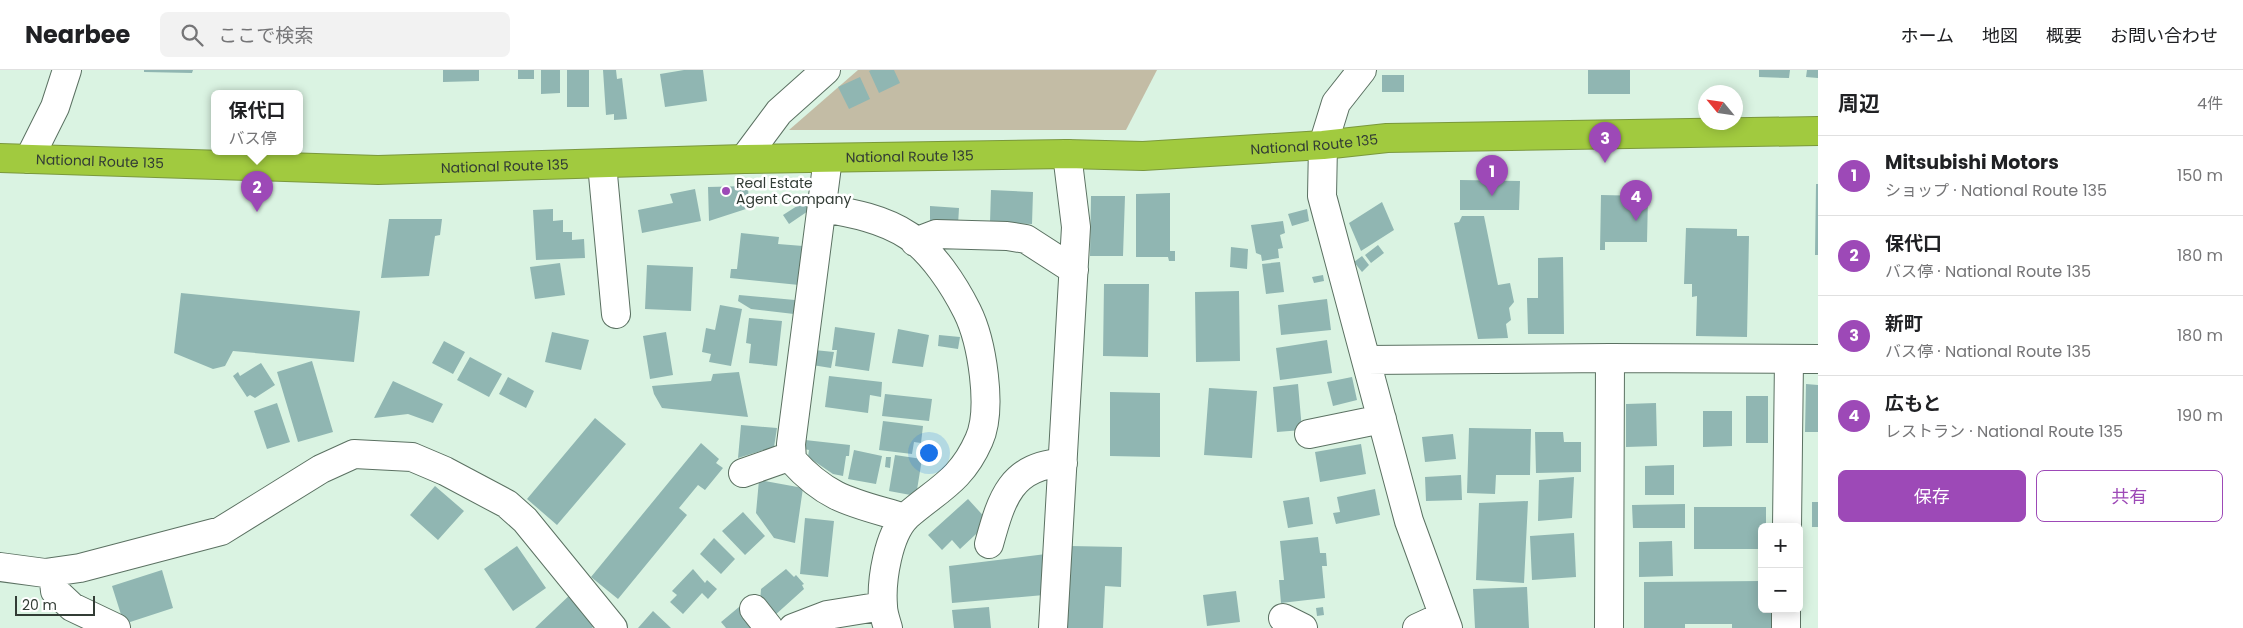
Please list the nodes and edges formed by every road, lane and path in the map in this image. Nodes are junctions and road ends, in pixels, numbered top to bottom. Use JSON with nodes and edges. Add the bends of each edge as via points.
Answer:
{"nodes":[{"id":1,"x":67,"y":70,"type":"edge"},
{"id":2,"x":826,"y":70,"type":"edge"},
{"id":3,"x":1362,"y":70,"type":"edge"},
{"id":4,"x":1818,"y":131,"type":"edge"},
{"id":5,"x":1323,"y":145,"type":"junction"},
{"id":6,"x":1067,"y":154,"type":"junction"},
{"id":7,"x":0,"y":158,"type":"edge"},
{"id":8,"x":828,"y":158,"type":"junction"},
{"id":9,"x":28,"y":159,"type":"junction"},
{"id":10,"x":744,"y":159,"type":"junction"},
{"id":11,"x":602,"y":164,"type":"junction"},
{"id":12,"x":823,"y":208,"type":"junction"},
{"id":13,"x":915,"y":242,"type":"junction"},
{"id":14,"x":1074,"y":270,"type":"junction"},
{"id":15,"x":616,"y":314,"type":"dead end"},
{"id":16,"x":1610,"y":358,"type":"junction"},
{"id":17,"x":1789,"y":359,"type":"junction"},
{"id":18,"x":1818,"y":359,"type":"edge"},
{"id":19,"x":1366,"y":360,"type":"junction"},
{"id":20,"x":1382,"y":419,"type":"junction"},
{"id":21,"x":1309,"y":434,"type":"dead end"},
{"id":22,"x":791,"y":456,"type":"junction"},
{"id":23,"x":1063,"y":463,"type":"junction"},
{"id":24,"x":742,"y":473,"type":"dead end"},
{"id":25,"x":905,"y":518,"type":"junction"},
{"id":26,"x":1787,"y":523,"type":"edge"},
{"id":27,"x":989,"y":544,"type":"dead end"},
{"id":28,"x":0,"y":567,"type":"edge"},
{"id":29,"x":53,"y":572,"type":"junction"},
{"id":30,"x":1786,"y":613,"type":"edge"},
{"id":31,"x":885,"y":617,"type":"edge"},
{"id":32,"x":1446,"y":622,"type":"edge"},
{"id":33,"x":116,"y":628,"type":"edge"},
{"id":34,"x":614,"y":628,"type":"edge"},
{"id":35,"x":793,"y":628,"type":"edge"},
{"id":36,"x":1053,"y":628,"type":"edge"},
{"id":37,"x":1417,"y":628,"type":"edge"},
{"id":38,"x":1609,"y":628,"type":"edge"},
{"id":39,"x":1786,"y":628,"type":"edge"}],
"edges":[{"from":1,"to":9,"type":"street","via":[[55,107]]},
{"from":2,"to":10,"type":"street","via":[[779,112]]},
{"from":3,"to":5,"type":"street","via":[[1336,103]]},
{"from":4,"to":5,"type":"highway","name":"National Route 135","via":[[1387,138]]},
{"from":5,"to":6,"type":"highway","name":"National Route 135","via":[[1143,156]]},
{"from":5,"to":19,"type":"street","via":[[1322,196]]},
{"from":6,"to":8,"type":"highway","name":"National Route 135"},
{"from":6,"to":14,"type":"street","via":[[1076,228]]},
{"from":7,"to":9,"type":"highway","name":"National Route 135"},
{"from":8,"to":10,"type":"highway","name":"National Route 135"},
{"from":8,"to":12,"type":"street"},
{"from":9,"to":11,"type":"highway","name":"National Route 135","via":[[378,170]]},
{"from":10,"to":11,"type":"highway","name":"National Route 135"},
{"from":11,"to":15,"type":"street"},
{"from":12,"to":13,"type":"street","via":[[859,215],[892,227]]},
{"from":12,"to":22,"type":"street","via":[[801,358]]},
{"from":13,"to":14,"type":"street","via":[[936,234],[1026,239]]},
{"from":13,"to":25,"type":"street","via":[[950,283],[968,312],[984,365],[986,405],[980,439],[966,465],[951,483]]},
{"from":14,"to":23,"type":"street"},
{"from":16,"to":17,"type":"street"},
{"from":16,"to":19,"type":"street"},
{"from":16,"to":38,"type":"street"},
{"from":17,"to":18,"type":"street"},
{"from":17,"to":26,"type":"street"},
{"from":19,"to":20,"type":"street"},
{"from":20,"to":21,"type":"street"},
{"from":20,"to":32,"type":"street","via":[[1409,520]]},
{"from":22,"to":24,"type":"street"},
{"from":22,"to":25,"type":"street","via":[[801,470],[836,497]]},
{"from":23,"to":27,"type":"street","via":[[1038,468],[1021,476],[1009,488],[998,510]]},
{"from":23,"to":36,"type":"street"},
{"from":25,"to":31,"type":"street","via":[[890,544],[885,569]]},
{"from":28,"to":29,"type":"street","via":[[5,570]]},
{"from":29,"to":33,"type":"street","via":[[55,591],[72,606]]},
{"from":29,"to":34,"type":"street","via":[[80,568],[221,531],[321,469],[354,454],[412,457],[507,504],[525,520]]},
{"from":30,"to":39,"type":"street"},
{"from":31,"to":35,"type":"street","via":[[827,614]]},
{"from":32,"to":37,"type":"street"}]}
